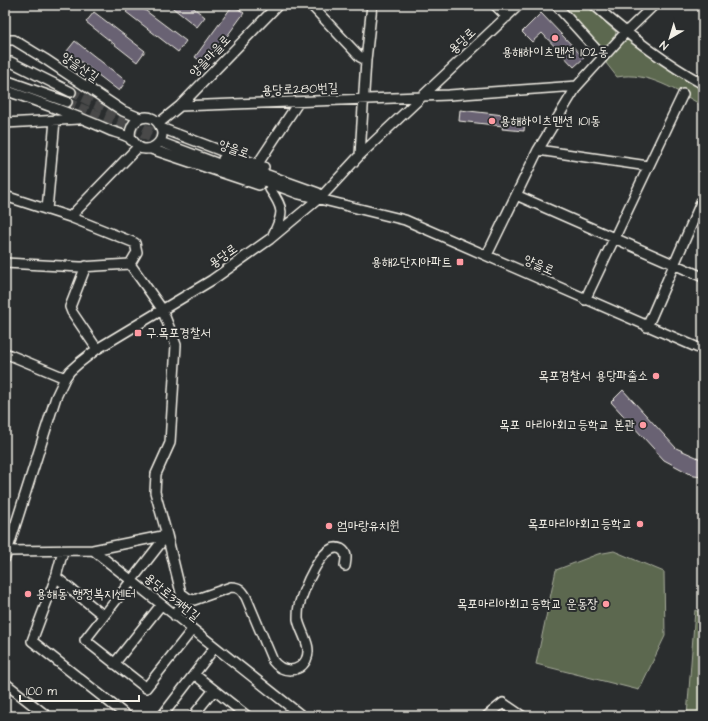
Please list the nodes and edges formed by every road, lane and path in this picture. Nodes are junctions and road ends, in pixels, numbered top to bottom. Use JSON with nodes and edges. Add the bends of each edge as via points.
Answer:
{"nodes":[{"id":1,"x":278,"y":5,"type":"edge"},
{"id":2,"x":311,"y":5,"type":"edge"},
{"id":3,"x":372,"y":5,"type":"edge"},
{"id":4,"x":495,"y":5,"type":"edge"},
{"id":5,"x":519,"y":5,"type":"edge"},
{"id":6,"x":556,"y":5,"type":"edge"},
{"id":7,"x":594,"y":5,"type":"edge"},
{"id":8,"x":654,"y":5,"type":"edge"},
{"id":9,"x":507,"y":17,"type":"junction"},
{"id":10,"x":625,"y":33,"type":"junction"},
{"id":11,"x":5,"y":40,"type":"edge"},
{"id":12,"x":603,"y":57,"type":"junction"},
{"id":13,"x":366,"y":60,"type":"junction"},
{"id":14,"x":11,"y":62,"type":"dead end"},
{"id":15,"x":5,"y":80,"type":"edge"},
{"id":16,"x":703,"y":84,"type":"edge"},
{"id":17,"x":577,"y":86,"type":"junction"},
{"id":18,"x":5,"y":90,"type":"edge"},
{"id":19,"x":72,"y":92,"type":"tunnel mouth"},
{"id":20,"x":683,"y":94,"type":"dead end"},
{"id":21,"x":421,"y":96,"type":"junction"},
{"id":22,"x":364,"y":99,"type":"junction"},
{"id":23,"x":66,"y":102,"type":"tunnel mouth"},
{"id":24,"x":298,"y":103,"type":"junction"},
{"id":25,"x":180,"y":106,"type":"junction"},
{"id":26,"x":140,"y":118,"type":"junction"},
{"id":27,"x":85,"y":119,"type":"junction"},
{"id":28,"x":55,"y":120,"type":"junction"},
{"id":29,"x":5,"y":123,"type":"edge"},
{"id":30,"x":160,"y":125,"type":"junction"},
{"id":31,"x":131,"y":140,"type":"junction"},
{"id":32,"x":164,"y":141,"type":"tunnel mouth"},
{"id":33,"x":138,"y":147,"type":"junction"},
{"id":34,"x":151,"y":148,"type":"junction"},
{"id":35,"x":538,"y":150,"type":"junction"},
{"id":36,"x":360,"y":155,"type":"junction"},
{"id":37,"x":257,"y":165,"type":"junction"},
{"id":38,"x":648,"y":166,"type":"junction"},
{"id":39,"x":270,"y":189,"type":"junction"},
{"id":40,"x":302,"y":191,"type":"junction"},
{"id":41,"x":516,"y":195,"type":"junction"},
{"id":42,"x":5,"y":196,"type":"edge"},
{"id":43,"x":321,"y":197,"type":"junction"},
{"id":44,"x":703,"y":198,"type":"edge"},
{"id":45,"x":47,"y":210,"type":"junction"},
{"id":46,"x":70,"y":217,"type":"junction"},
{"id":47,"x":614,"y":238,"type":"junction"},
{"id":48,"x":270,"y":239,"type":"junction"},
{"id":49,"x":487,"y":255,"type":"junction"},
{"id":50,"x":5,"y":263,"type":"edge"},
{"id":51,"x":130,"y":264,"type":"junction"},
{"id":52,"x":674,"y":264,"type":"junction"},
{"id":53,"x":86,"y":266,"type":"junction"},
{"id":54,"x":703,"y":277,"type":"edge"},
{"id":55,"x":585,"y":300,"type":"junction"},
{"id":56,"x":162,"y":309,"type":"junction"},
{"id":57,"x":647,"y":327,"type":"junction"},
{"id":58,"x":97,"y":349,"type":"junction"},
{"id":59,"x":703,"y":350,"type":"edge"},
{"id":60,"x":5,"y":353,"type":"edge"},
{"id":61,"x":65,"y":378,"type":"junction"},
{"id":62,"x":167,"y":535,"type":"junction"},
{"id":63,"x":93,"y":550,"type":"junction"},
{"id":64,"x":63,"y":551,"type":"junction"},
{"id":65,"x":6,"y":555,"type":"edge"},
{"id":66,"x":345,"y":566,"type":"dead end"},
{"id":67,"x":56,"y":577,"type":"junction"},
{"id":68,"x":132,"y":581,"type":"junction"},
{"id":69,"x":185,"y":597,"type":"junction"},
{"id":70,"x":160,"y":605,"type":"junction"},
{"id":71,"x":104,"y":616,"type":"junction"},
{"id":72,"x":176,"y":616,"type":"junction"},
{"id":73,"x":192,"y":630,"type":"junction"},
{"id":74,"x":214,"y":647,"type":"junction"},
{"id":75,"x":114,"y":664,"type":"junction"},
{"id":76,"x":194,"y":674,"type":"junction"},
{"id":77,"x":5,"y":683,"type":"edge"},
{"id":78,"x":5,"y":688,"type":"edge"},
{"id":79,"x":214,"y":690,"type":"junction"},
{"id":80,"x":17,"y":692,"type":"junction"},
{"id":81,"x":297,"y":714,"type":"edge"},
{"id":82,"x":244,"y":715,"type":"edge"},
{"id":83,"x":47,"y":716,"type":"edge"},
{"id":84,"x":127,"y":716,"type":"edge"},
{"id":85,"x":162,"y":716,"type":"edge"},
{"id":86,"x":194,"y":716,"type":"edge"},
{"id":87,"x":487,"y":716,"type":"edge"},
{"id":88,"x":522,"y":716,"type":"edge"}],
"edges":[{"from":1,"to":25,"type":"street","name":"양을마을로"},
{"from":2,"to":13,"type":"street","via":[[360,57]]},
{"from":3,"to":13,"type":"street"},
{"from":4,"to":9,"type":"street"},
{"from":5,"to":9,"type":"street","name":"용당로"},
{"from":6,"to":12,"type":"street"},
{"from":7,"to":10,"type":"street"},
{"from":8,"to":10,"type":"street"},
{"from":9,"to":21,"type":"street","name":"용당로"},
{"from":10,"to":12,"type":"street"},
{"from":10,"to":16,"type":"street"},
{"from":11,"to":26,"type":"street","name":"양을산길","via":[[14,40],[123,111]]},
{"from":12,"to":17,"type":"street"},
{"from":13,"to":22,"type":"street"},
{"from":14,"to":19,"type":"street"},
{"from":15,"to":23,"type":"street"},
{"from":17,"to":21,"type":"street","name":"용당로280번길"},
{"from":17,"to":35,"type":"street"},
{"from":18,"to":27,"type":"street"},
{"from":20,"to":38,"type":"street"},
{"from":21,"to":22,"type":"street","name":"용당로280번길"},
{"from":21,"to":36,"type":"street","name":"용당로"},
{"from":22,"to":24,"type":"street","name":"용당로280번길"},
{"from":22,"to":36,"type":"street"},
{"from":24,"to":25,"type":"street","name":"용당로280번길"},
{"from":24,"to":37,"type":"street"},
{"from":25,"to":30,"type":"street","name":"양을마을로"},
{"from":26,"to":30,"type":"street","via":[[148,117]]},
{"from":26,"to":31,"type":"street","via":[[131,127]]},
{"from":27,"to":28,"type":"street"},
{"from":27,"to":31,"type":"street"},
{"from":28,"to":29,"type":"street"},
{"from":28,"to":45,"type":"street"},
{"from":30,"to":34,"type":"street","via":[[162,138]]},
{"from":30,"to":37,"type":"street"},
{"from":31,"to":33,"type":"street"},
{"from":32,"to":40,"type":"street","name":"양을로"},
{"from":33,"to":34,"type":"street"},
{"from":33,"to":46,"type":"street"},
{"from":34,"to":39,"type":"street"},
{"from":35,"to":38,"type":"street"},
{"from":35,"to":41,"type":"street"},
{"from":36,"to":43,"type":"street","name":"용당로"},
{"from":37,"to":40,"type":"street","via":[[290,177]]},
{"from":38,"to":47,"type":"street"},
{"from":39,"to":40,"type":"street"},
{"from":39,"to":48,"type":"street","via":[[281,205],[280,221]]},
{"from":40,"to":43,"type":"street","name":"양을로"},
{"from":41,"to":47,"type":"street"},
{"from":41,"to":49,"type":"street"},
{"from":42,"to":45,"type":"street"},
{"from":43,"to":48,"type":"street","name":"용당로"},
{"from":43,"to":49,"type":"street","name":"양을로","via":[[405,220]]},
{"from":44,"to":52,"type":"street"},
{"from":45,"to":46,"type":"street"},
{"from":46,"to":51,"type":"street","via":[[135,243],[137,252]]},
{"from":47,"to":52,"type":"street"},
{"from":47,"to":55,"type":"street"},
{"from":48,"to":56,"type":"street","name":"용당로","via":[[212,280]]},
{"from":49,"to":55,"type":"street","name":"양을로"},
{"from":50,"to":53,"type":"street"},
{"from":51,"to":53,"type":"street"},
{"from":51,"to":56,"type":"street"},
{"from":52,"to":54,"type":"street"},
{"from":52,"to":57,"type":"street"},
{"from":53,"to":58,"type":"street","via":[[70,307]]},
{"from":55,"to":57,"type":"street","name":"양을로"},
{"from":56,"to":58,"type":"street","name":"용당로"},
{"from":56,"to":62,"type":"street","via":[[176,345],[170,443],[156,474],[155,492]]},
{"from":57,"to":59,"type":"street","name":"양을로"},
{"from":58,"to":61,"type":"street","name":"용당로","via":[[74,366]]},
{"from":60,"to":61,"type":"street"},
{"from":61,"to":65,"type":"street","name":"용당로","via":[[56,397]]},
{"from":62,"to":63,"type":"street"},
{"from":62,"to":68,"type":"street"},
{"from":62,"to":69,"type":"street","via":[[181,593]]},
{"from":63,"to":64,"type":"street"},
{"from":63,"to":68,"type":"street","name":"용당로331번길"},
{"from":64,"to":65,"type":"street"},
{"from":64,"to":67,"type":"street"},
{"from":66,"to":69,"type":"street","via":[[345,552],[333,549],[319,561],[308,580],[298,612],[308,656],[296,669],[277,666],[273,661],[246,597],[237,587],[194,600]]},
{"from":67,"to":71,"type":"street"},
{"from":67,"to":84,"type":"street","via":[[32,641]]},
{"from":68,"to":70,"type":"street","name":"용당로331번길"},
{"from":68,"to":71,"type":"street"},
{"from":69,"to":72,"type":"street"},
{"from":70,"to":72,"type":"street","name":"용당로331번길"},
{"from":70,"to":75,"type":"street"},
{"from":71,"to":75,"type":"street","via":[[85,640]]},
{"from":72,"to":73,"type":"street","name":"용당로331번길"},
{"from":73,"to":74,"type":"street","name":"용당로331번길"},
{"from":73,"to":75,"type":"street","via":[[146,688]]},
{"from":74,"to":76,"type":"street"},
{"from":74,"to":81,"type":"street","name":"용당로331번길"},
{"from":76,"to":79,"type":"street"},
{"from":76,"to":85,"type":"street"},
{"from":77,"to":80,"type":"street"},
{"from":78,"to":80,"type":"street"},
{"from":79,"to":82,"type":"street"},
{"from":79,"to":86,"type":"street"},
{"from":80,"to":83,"type":"street"},
{"from":87,"to":88,"type":"street","via":[[503,703]]}]}
